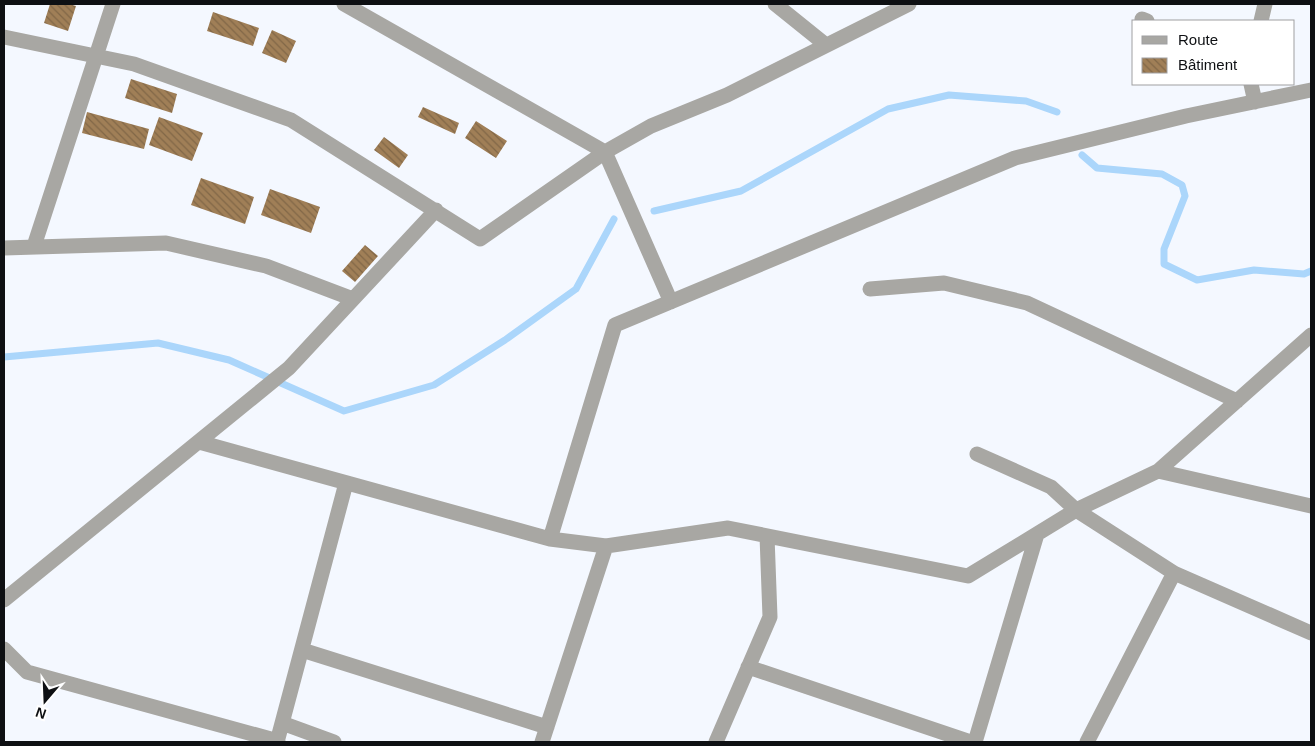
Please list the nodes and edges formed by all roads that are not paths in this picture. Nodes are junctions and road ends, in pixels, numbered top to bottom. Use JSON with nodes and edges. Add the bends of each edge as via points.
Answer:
{"nodes":[{"id":1,"x":113,"y":4,"type":"edge"},
{"id":2,"x":344,"y":4,"type":"edge"},
{"id":3,"x":775,"y":4,"type":"edge"},
{"id":4,"x":909,"y":4,"type":"edge"},
{"id":5,"x":1265,"y":4,"type":"edge"},
{"id":6,"x":1261,"y":20,"type":"edge"},
{"id":7,"x":4,"y":38,"type":"edge"},
{"id":8,"x":826,"y":45,"type":"junction"},
{"id":9,"x":96,"y":56,"type":"junction"},
{"id":10,"x":1251,"y":85,"type":"edge"},
{"id":11,"x":1311,"y":90,"type":"edge"},
{"id":12,"x":1255,"y":102,"type":"junction"},
{"id":13,"x":605,"y":152,"type":"junction"},
{"id":14,"x":436,"y":210,"type":"junction"},
{"id":15,"x":34,"y":246,"type":"junction"},
{"id":16,"x":4,"y":248,"type":"edge"},
{"id":17,"x":870,"y":288,"type":"dead end"},
{"id":18,"x":353,"y":299,"type":"junction"},
{"id":19,"x":670,"y":302,"type":"junction"},
{"id":20,"x":1311,"y":335,"type":"edge"},
{"id":21,"x":1237,"y":401,"type":"junction"},
{"id":22,"x":199,"y":442,"type":"junction"},
{"id":23,"x":977,"y":454,"type":"dead end"},
{"id":24,"x":1158,"y":471,"type":"junction"},
{"id":25,"x":346,"y":483,"type":"junction"},
{"id":26,"x":1311,"y":506,"type":"edge"},
{"id":27,"x":1076,"y":510,"type":"junction"},
{"id":28,"x":1037,"y":534,"type":"junction"},
{"id":29,"x":767,"y":536,"type":"junction"},
{"id":30,"x":550,"y":539,"type":"junction"},
{"id":31,"x":606,"y":546,"type":"junction"},
{"id":32,"x":1174,"y":573,"type":"junction"},
{"id":33,"x":4,"y":600,"type":"edge"},
{"id":34,"x":1311,"y":633,"type":"edge"},
{"id":35,"x":4,"y":649,"type":"edge"},
{"id":36,"x":302,"y":650,"type":"junction"},
{"id":37,"x":748,"y":666,"type":"junction"},
{"id":38,"x":282,"y":724,"type":"junction"},
{"id":39,"x":548,"y":727,"type":"junction"},
{"id":40,"x":278,"y":742,"type":"edge"},
{"id":41,"x":334,"y":742,"type":"edge"},
{"id":42,"x":542,"y":742,"type":"edge"},
{"id":43,"x":716,"y":742,"type":"edge"},
{"id":44,"x":973,"y":742,"type":"edge"},
{"id":45,"x":1087,"y":742,"type":"edge"}],
"edges":[{"from":1,"to":9,"type":"street"},
{"from":2,"to":13,"type":"street"},
{"from":3,"to":8,"type":"street"},
{"from":4,"to":8,"type":"street"},
{"from":5,"to":6,"type":"street"},
{"from":7,"to":9,"type":"street"},
{"from":8,"to":13,"type":"street","via":[[727,95],[651,126]]},
{"from":9,"to":14,"type":"street","via":[[134,64],[291,120]]},
{"from":9,"to":15,"type":"street"},
{"from":10,"to":12,"type":"street"},
{"from":11,"to":12,"type":"street"},
{"from":12,"to":19,"type":"street","via":[[1014,158]]},
{"from":13,"to":14,"type":"street","via":[[480,239]]},
{"from":13,"to":19,"type":"street"},
{"from":14,"to":18,"type":"street"},
{"from":15,"to":16,"type":"street"},
{"from":15,"to":18,"type":"street","via":[[166,243],[266,266]]},
{"from":17,"to":21,"type":"street","via":[[944,283],[1027,303]]},
{"from":18,"to":22,"type":"street","via":[[289,368]]},
{"from":19,"to":30,"type":"street","via":[[615,325]]},
{"from":20,"to":21,"type":"street"},
{"from":21,"to":24,"type":"street"},
{"from":22,"to":25,"type":"street"},
{"from":22,"to":33,"type":"street"},
{"from":23,"to":27,"type":"street","via":[[1051,487]]},
{"from":24,"to":26,"type":"street"},
{"from":24,"to":27,"type":"street"},
{"from":25,"to":30,"type":"street"},
{"from":25,"to":36,"type":"street"},
{"from":27,"to":28,"type":"street"},
{"from":27,"to":32,"type":"street"},
{"from":28,"to":29,"type":"street","via":[[968,576]]},
{"from":28,"to":44,"type":"street"},
{"from":29,"to":31,"type":"street","via":[[728,528]]},
{"from":29,"to":37,"type":"street","via":[[770,617]]},
{"from":30,"to":31,"type":"street"},
{"from":31,"to":39,"type":"street"},
{"from":32,"to":34,"type":"street"},
{"from":32,"to":45,"type":"street"},
{"from":35,"to":40,"type":"street","via":[[26,672]]},
{"from":36,"to":38,"type":"street"},
{"from":36,"to":39,"type":"street"},
{"from":37,"to":43,"type":"street"},
{"from":37,"to":44,"type":"street"},
{"from":38,"to":40,"type":"street"},
{"from":38,"to":41,"type":"street"},
{"from":39,"to":42,"type":"street"}]}
